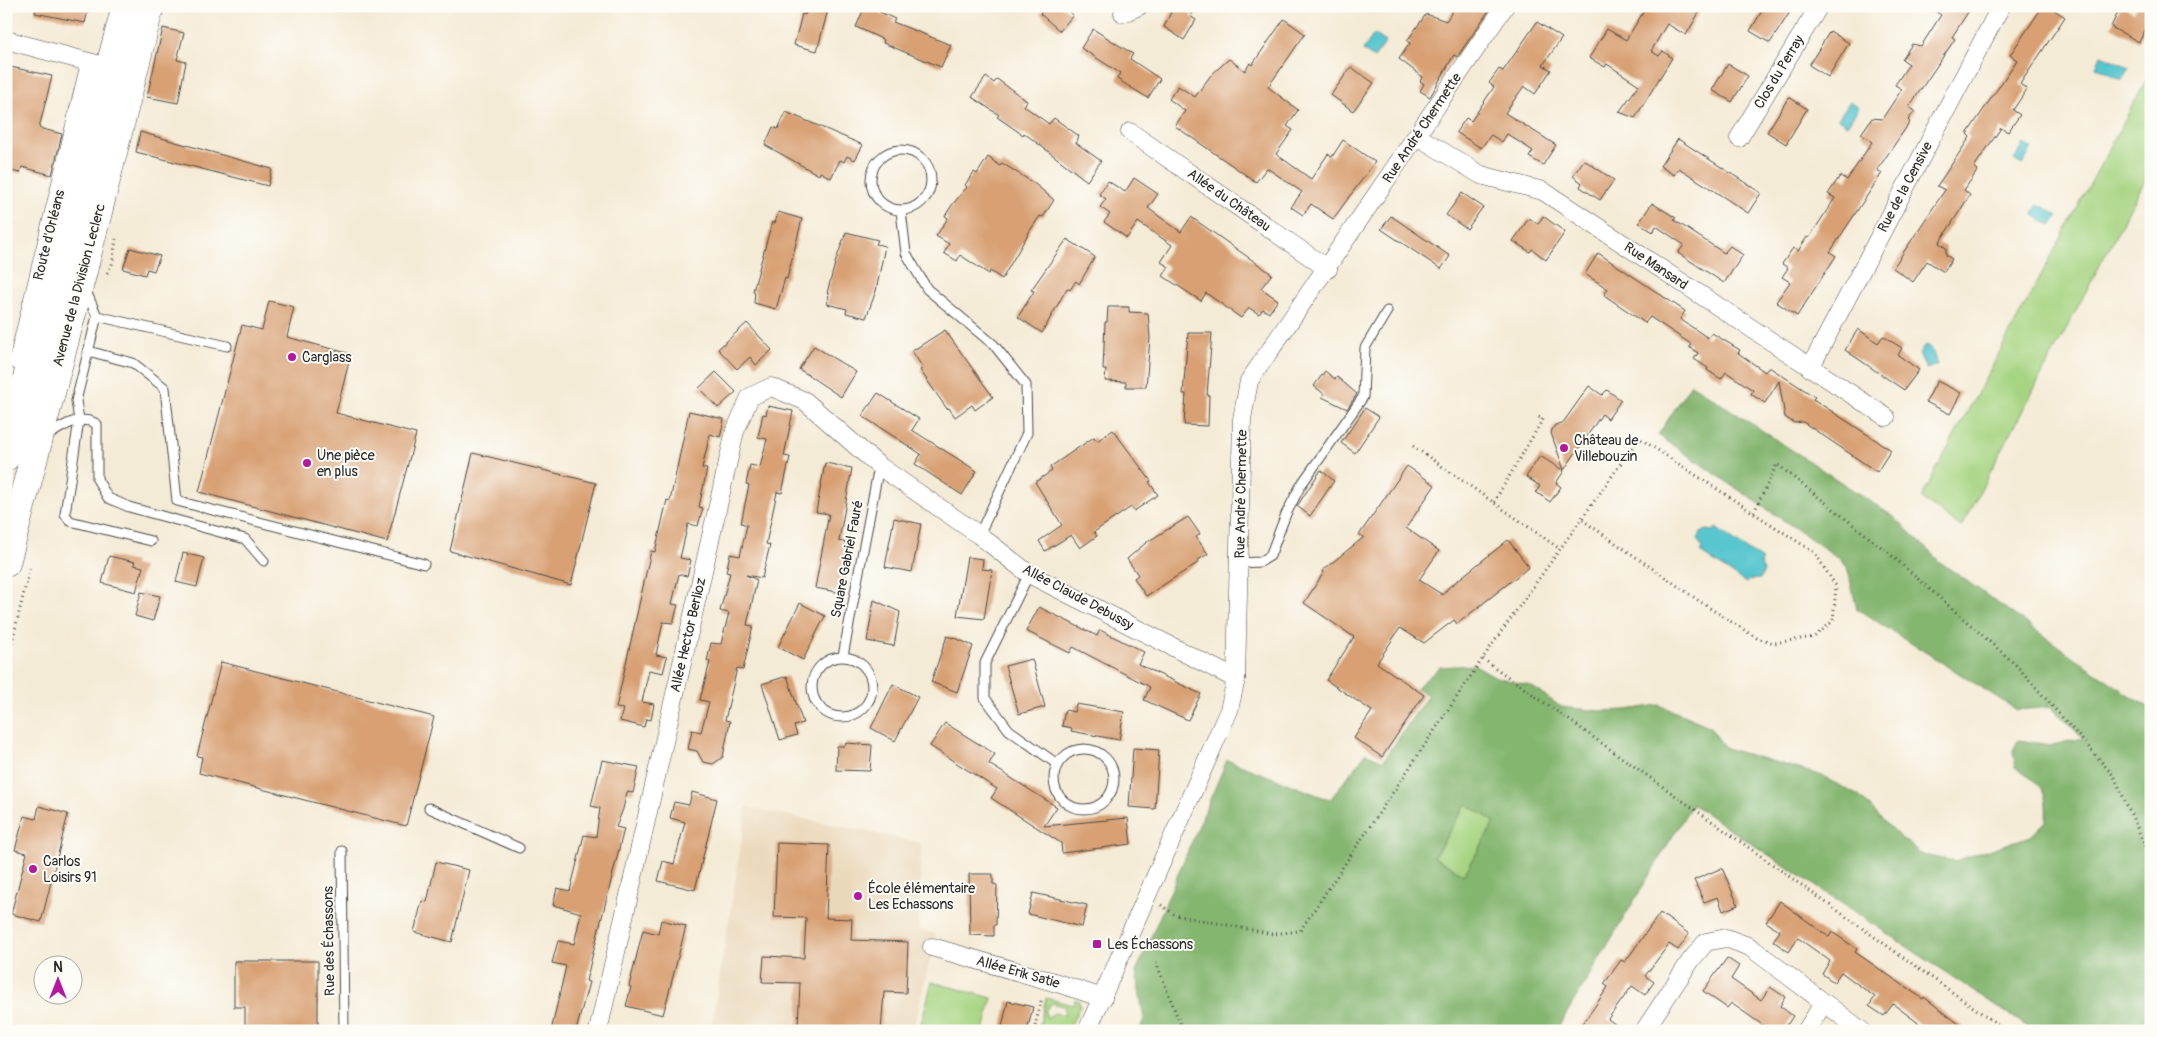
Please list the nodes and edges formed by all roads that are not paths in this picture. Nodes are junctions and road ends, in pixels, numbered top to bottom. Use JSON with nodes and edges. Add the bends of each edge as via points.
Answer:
{"nodes":[{"id":1,"x":126,"y":6,"type":"edge"},
{"id":2,"x":150,"y":6,"type":"edge"},
{"id":3,"x":1505,"y":6,"type":"edge"},
{"id":4,"x":1819,"y":6,"type":"edge"},
{"id":5,"x":2001,"y":6,"type":"edge"},
{"id":6,"x":6,"y":40,"type":"edge"},
{"id":7,"x":100,"y":65,"type":"junction"},
{"id":8,"x":1130,"y":132,"type":"dead end"},
{"id":9,"x":1417,"y":136,"type":"junction"},
{"id":10,"x":1738,"y":138,"type":"dead end"},
{"id":11,"x":901,"y":211,"type":"junction"},
{"id":12,"x":1328,"y":269,"type":"junction"},
{"id":13,"x":81,"y":279,"type":"junction"},
{"id":14,"x":1387,"y":311,"type":"dead end"},
{"id":15,"x":97,"y":316,"type":"junction"},
{"id":16,"x":226,"y":346,"type":"dead end"},
{"id":17,"x":88,"y":351,"type":"junction"},
{"id":18,"x":1810,"y":368,"type":"junction"},
{"id":19,"x":6,"y":407,"type":"edge"},
{"id":20,"x":1886,"y":417,"type":"dead end"},
{"id":21,"x":79,"y":420,"type":"junction"},
{"id":22,"x":37,"y":442,"type":"junction"},
{"id":23,"x":6,"y":457,"type":"edge"},
{"id":24,"x":879,"y":466,"type":"junction"},
{"id":25,"x":979,"y":535,"type":"junction"},
{"id":26,"x":151,"y":541,"type":"dead end"},
{"id":27,"x":264,"y":561,"type":"dead end"},
{"id":28,"x":6,"y":563,"type":"edge"},
{"id":29,"x":424,"y":564,"type":"dead end"},
{"id":30,"x":1240,"y":564,"type":"junction"},
{"id":31,"x":1028,"y":574,"type":"junction"},
{"id":32,"x":842,"y":656,"type":"junction"},
{"id":33,"x":1236,"y":679,"type":"junction"},
{"id":34,"x":1057,"y":764,"type":"junction"},
{"id":35,"x":429,"y":808,"type":"dead end"},
{"id":36,"x":519,"y":848,"type":"dead end"},
{"id":37,"x":342,"y":851,"type":"dead end"},
{"id":38,"x":932,"y":947,"type":"dead end"},
{"id":39,"x":1103,"y":998,"type":"junction"},
{"id":40,"x":1823,"y":1004,"type":"junction"},
{"id":41,"x":344,"y":1031,"type":"edge"},
{"id":42,"x":598,"y":1031,"type":"edge"},
{"id":43,"x":1087,"y":1031,"type":"edge"},
{"id":44,"x":1644,"y":1031,"type":"edge"},
{"id":45,"x":1806,"y":1031,"type":"edge"},
{"id":46,"x":1862,"y":1031,"type":"edge"}],
"edges":[{"from":1,"to":7,"type":"main road","name":"Avenue de la Division Leclerc"},
{"from":2,"to":13,"type":"main road","name":"Avenue de la Division Leclerc"},
{"from":3,"to":9,"type":"street","name":"Rue André Chermette"},
{"from":4,"to":10,"type":"street","name":"Clos du Perray"},
{"from":5,"to":18,"type":"street","name":"Rue de la Censive"},
{"from":6,"to":7,"type":"street"},
{"from":7,"to":19,"type":"street","name":"Route d'Orléans"},
{"from":7,"to":23,"type":"main road","name":"Avenue de la Division Leclerc"},
{"from":8,"to":12,"type":"street","name":"Allée du Château"},
{"from":9,"to":12,"type":"street","name":"Rue André Chermette"},
{"from":9,"to":18,"type":"street","name":"Rue Mansard","via":[[1481,175],[1543,191]]},
{"from":11,"to":11,"type":"lane","via":[[880,202],[872,191],[871,180],[872,170],[880,159],[888,152],[901,150],[923,159],[932,180],[923,202]]},
{"from":11,"to":25,"type":"lane","via":[[906,253],[927,288],[994,345],[1026,385],[1027,433]]},
{"from":12,"to":30,"type":"street","name":"Rue André Chermette","via":[[1249,382],[1242,419]]},
{"from":13,"to":15,"type":"lane"},
{"from":13,"to":22,"type":"main road","name":"Avenue de la Division Leclerc"},
{"from":14,"to":30,"type":"lane","via":[[1365,348],[1363,397],[1301,485],[1270,556],[1260,562]]},
{"from":15,"to":16,"type":"lane"},
{"from":15,"to":17,"type":"lane"},
{"from":17,"to":21,"type":"lane","via":[[76,401]]},
{"from":17,"to":29,"type":"lane","via":[[133,363],[165,388],[177,501]]},
{"from":18,"to":20,"type":"street","name":"Rue Mansard"},
{"from":21,"to":22,"type":"lane","via":[[64,425]]},
{"from":21,"to":26,"type":"lane","via":[[65,514],[70,521]]},
{"from":21,"to":27,"type":"lane","via":[[88,419],[97,424],[97,479],[108,498],[129,507],[245,538]]},
{"from":22,"to":28,"type":"main road","name":"Avenue de la Division Leclerc"},
{"from":24,"to":25,"type":"street","name":"Allée Claude Debussy"},
{"from":24,"to":32,"type":"lane","name":"Square Gabriel Fauré"},
{"from":24,"to":42,"type":"street","name":"Allée Hector Berlioz","via":[[805,401],[771,387],[750,397],[735,431]]},
{"from":25,"to":31,"type":"street","name":"Allée Claude Debussy"},
{"from":30,"to":33,"type":"street","name":"Rue André Chermette"},
{"from":31,"to":33,"type":"street","name":"Allée Claude Debussy"},
{"from":31,"to":34,"type":"lane","via":[[985,663],[985,698],[1009,730]]},
{"from":32,"to":32,"type":"lane","via":[[864,665],[873,687],[864,708],[845,717],[832,716],[821,709],[812,687],[821,665]]},
{"from":33,"to":39,"type":"street","name":"Rue André Chermette","via":[[1230,710]]},
{"from":34,"to":34,"type":"lane","via":[[1070,752],[1094,751],[1110,763],[1114,773],[1112,790],[1096,807],[1086,810],[1073,808],[1056,792],[1053,780]]},
{"from":35,"to":36,"type":"lane"},
{"from":37,"to":41,"type":"lane","name":"Rue des Échassons"},
{"from":38,"to":39,"type":"street","name":"Allée Erik Satie"},
{"from":39,"to":43,"type":"street","name":"Rue André Chermette"},
{"from":40,"to":44,"type":"street","via":[[1750,947],[1726,938],[1706,942]]},
{"from":40,"to":45,"type":"street"},
{"from":40,"to":46,"type":"street"}]}
